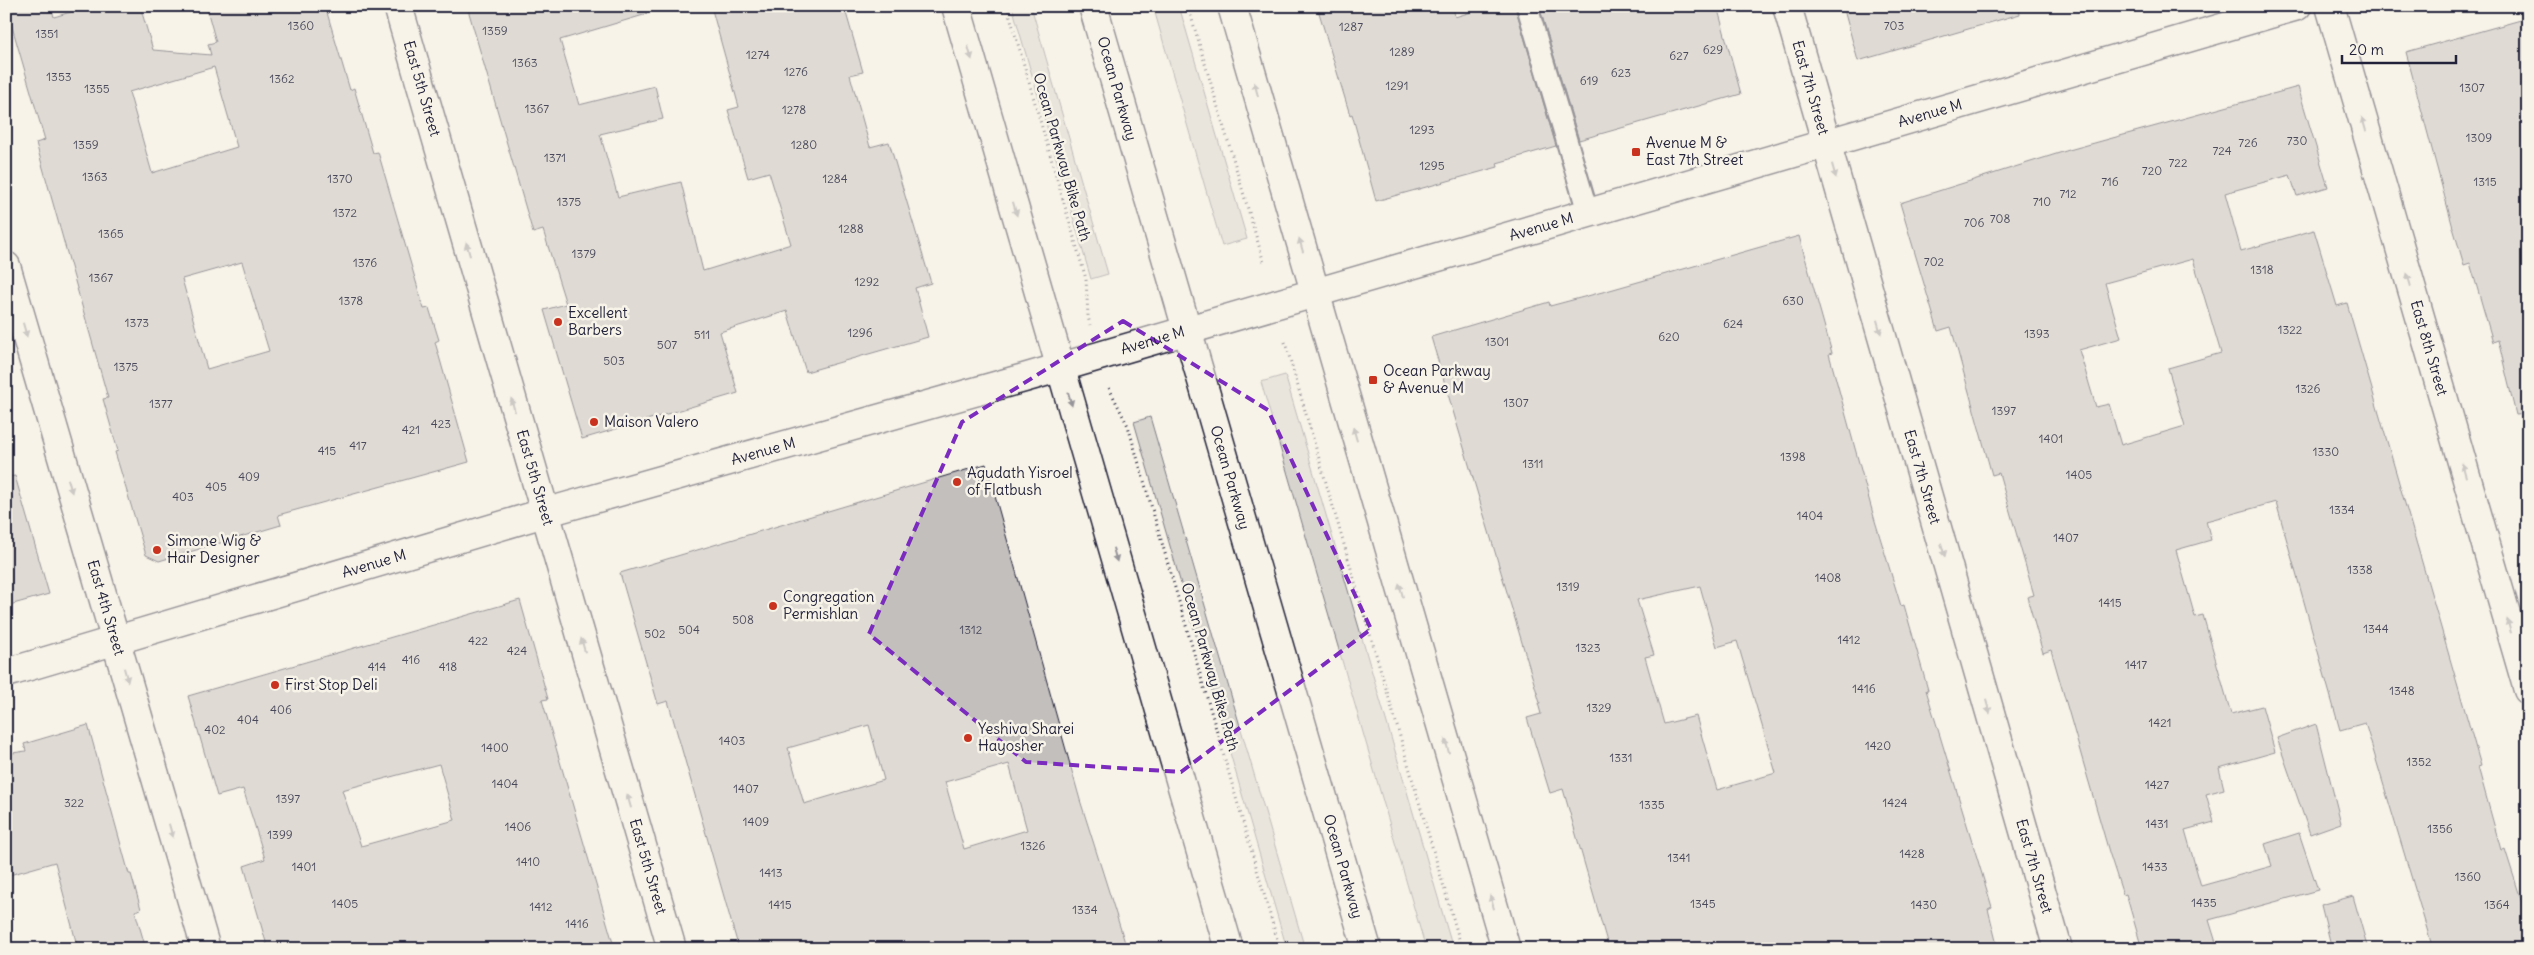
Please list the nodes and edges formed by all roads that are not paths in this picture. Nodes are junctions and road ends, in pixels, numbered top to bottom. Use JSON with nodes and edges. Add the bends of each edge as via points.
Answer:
{"nodes":[{"id":1,"x":398,"y":6,"type":"edge"},
{"id":2,"x":956,"y":6,"type":"edge"},
{"id":3,"x":1093,"y":6,"type":"edge"},
{"id":4,"x":1232,"y":6,"type":"edge"},
{"id":5,"x":1527,"y":6,"type":"edge"},
{"id":6,"x":1787,"y":6,"type":"edge"},
{"id":7,"x":2297,"y":6,"type":"edge"},
{"id":8,"x":2330,"y":6,"type":"edge"},
{"id":9,"x":1826,"y":143,"type":"junction"},
{"id":10,"x":1588,"y":213,"type":"junction"},
{"id":11,"x":6,"y":266,"type":"edge"},
{"id":12,"x":1314,"y":292,"type":"junction"},
{"id":13,"x":1187,"y":330,"type":"junction"},
{"id":14,"x":1061,"y":367,"type":"junction"},
{"id":15,"x":544,"y":513,"type":"junction"},
{"id":16,"x":116,"y":641,"type":"junction"},
{"id":17,"x":6,"y":673,"type":"edge"},
{"id":18,"x":2528,"y":690,"type":"edge"},
{"id":19,"x":206,"y":949,"type":"edge"},
{"id":20,"x":672,"y":949,"type":"edge"},
{"id":21,"x":1229,"y":949,"type":"edge"},
{"id":22,"x":1367,"y":949,"type":"edge"},
{"id":23,"x":1506,"y":949,"type":"edge"},
{"id":24,"x":2058,"y":949,"type":"edge"}],
"edges":[{"from":15,"to":1,"type":"street","name":"East 5th Street","one_way":true},
{"from":2,"to":14,"type":"street","one_way":true},
{"from":3,"to":13,"type":"street","name":"Ocean Parkway"},
{"from":12,"to":4,"type":"street","one_way":true},
{"from":5,"to":10,"type":"lane"},
{"from":6,"to":9,"type":"street","name":"East 7th Street"},
{"from":7,"to":9,"type":"street","name":"Avenue M"},
{"from":18,"to":8,"type":"street","name":"East 8th Street","one_way":true},
{"from":9,"to":10,"type":"street","name":"Avenue M"},
{"from":9,"to":24,"type":"street","name":"East 7th Street","one_way":true},
{"from":10,"to":12,"type":"street","name":"Avenue M"},
{"from":11,"to":16,"type":"street","name":"East 4th Street","one_way":true},
{"from":12,"to":13,"type":"street","name":"Avenue M"},
{"from":23,"to":12,"type":"street","one_way":true},
{"from":13,"to":14,"type":"street","name":"Avenue M"},
{"from":13,"to":22,"type":"street","name":"Ocean Parkway"},
{"from":14,"to":15,"type":"street","name":"Avenue M"},
{"from":14,"to":21,"type":"street","one_way":true},
{"from":15,"to":16,"type":"street","name":"Avenue M"},
{"from":20,"to":15,"type":"street","name":"East 5th Street","one_way":true},
{"from":16,"to":17,"type":"street","name":"Avenue M"},
{"from":16,"to":19,"type":"street","name":"East 4th Street","one_way":true}]}
